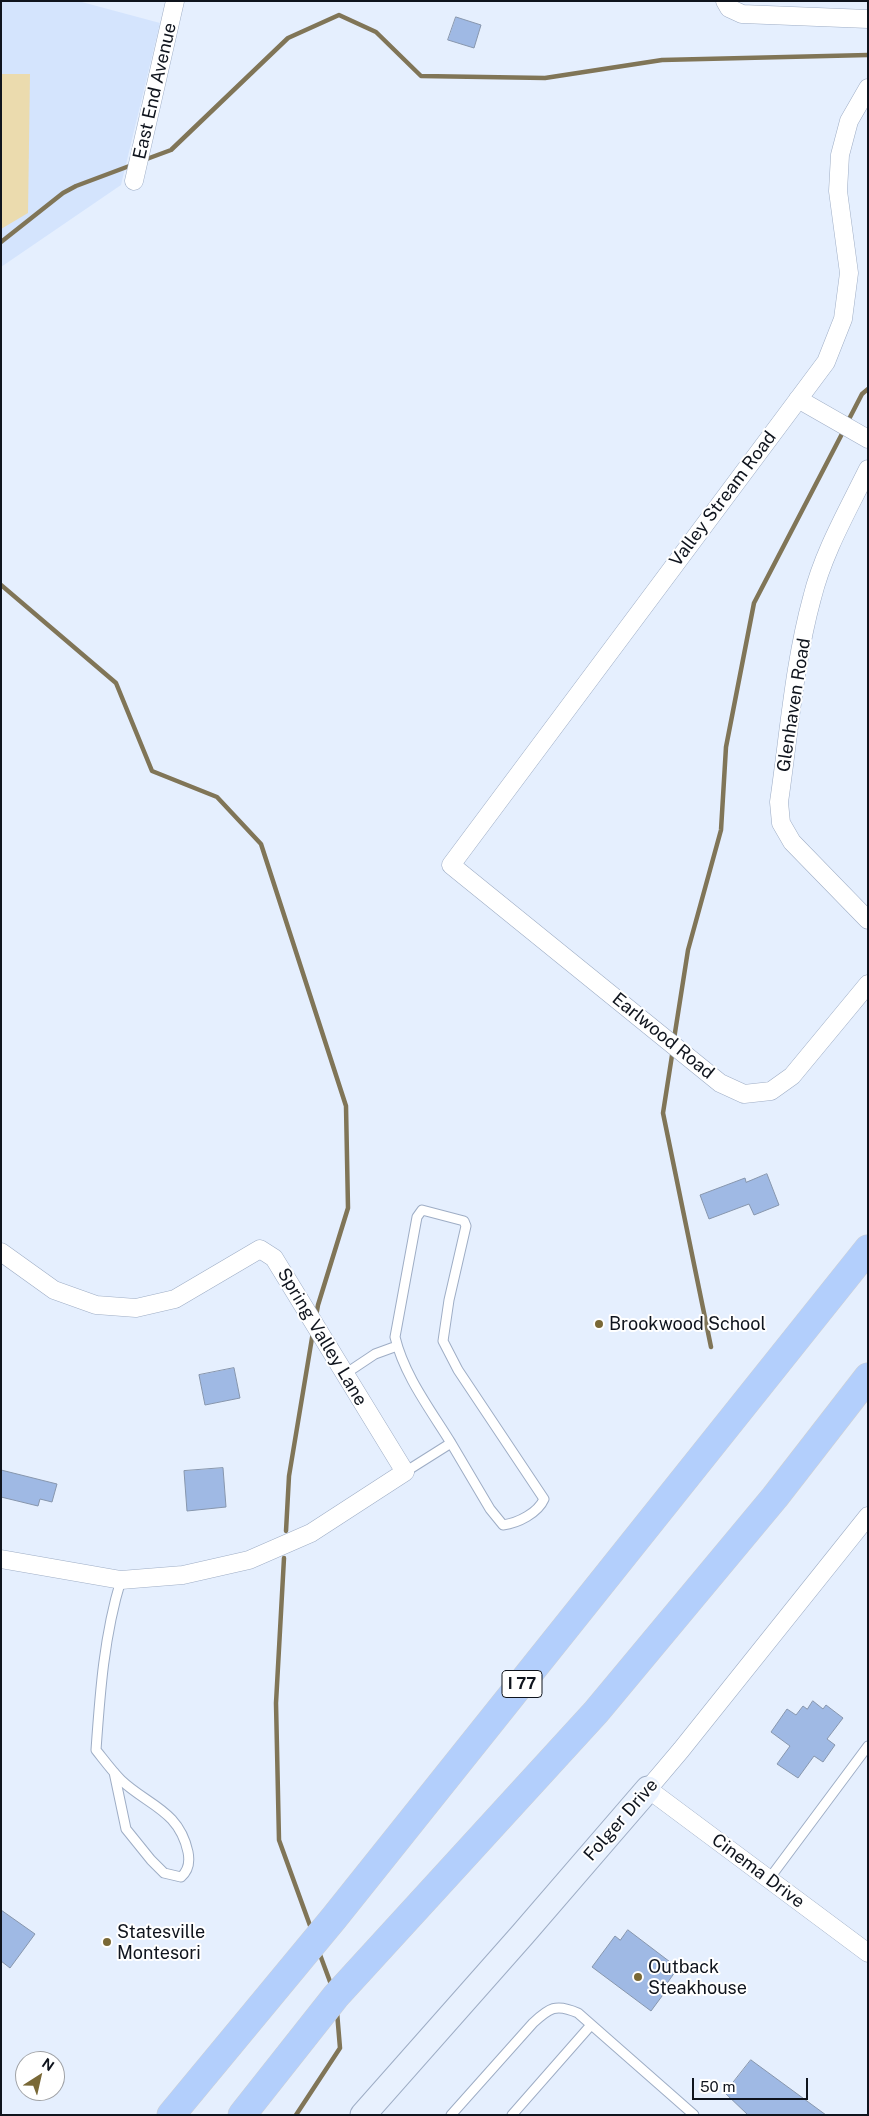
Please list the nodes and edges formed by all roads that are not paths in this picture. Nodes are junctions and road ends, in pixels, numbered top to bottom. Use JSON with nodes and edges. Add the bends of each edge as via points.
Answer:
{"nodes":[{"id":1,"x":175,"y":1,"type":"edge"},
{"id":2,"x":725,"y":1,"type":"edge"},
{"id":3,"x":868,"y":19,"type":"edge"},
{"id":4,"x":868,"y":88,"type":"edge"},
{"id":5,"x":134,"y":181,"type":"dead end"},
{"id":6,"x":798,"y":399,"type":"junction"},
{"id":7,"x":868,"y":439,"type":"edge"},
{"id":8,"x":868,"y":468,"type":"edge"},
{"id":9,"x":451,"y":865,"type":"joint"},
{"id":10,"x":868,"y":920,"type":"edge"},
{"id":11,"x":868,"y":984,"type":"edge"},
{"id":12,"x":868,"y":1249,"type":"edge"},
{"id":13,"x":1,"y":1252,"type":"edge"},
{"id":14,"x":397,"y":1346,"type":"junction"},
{"id":15,"x":345,"y":1374,"type":"junction"},
{"id":16,"x":868,"y":1377,"type":"edge"},
{"id":17,"x":451,"y":1443,"type":"junction"},
{"id":18,"x":405,"y":1472,"type":"junction"},
{"id":19,"x":868,"y":1516,"type":"edge"},
{"id":20,"x":1,"y":1559,"type":"edge"},
{"id":21,"x":121,"y":1580,"type":"junction"},
{"id":22,"x":868,"y":1746,"type":"edge"},
{"id":23,"x":114,"y":1772,"type":"junction"},
{"id":24,"x":648,"y":1789,"type":"junction"},
{"id":25,"x":769,"y":1880,"type":"junction"},
{"id":26,"x":868,"y":1953,"type":"edge"},
{"id":27,"x":591,"y":2025,"type":"junction"},
{"id":28,"x":171,"y":2115,"type":"edge"},
{"id":29,"x":242,"y":2115,"type":"edge"},
{"id":30,"x":363,"y":2115,"type":"edge"},
{"id":31,"x":451,"y":2115,"type":"edge"},
{"id":32,"x":512,"y":2115,"type":"edge"},
{"id":33,"x":694,"y":2115,"type":"edge"}],
"edges":[{"from":1,"to":5,"type":"street","name":"East End Avenue"},
{"from":2,"to":3,"type":"street","via":[[729,8],[742,14]]},
{"from":4,"to":6,"type":"street","name":"Valley Stream Road","via":[[849,121],[840,155],[838,191],[850,272],[844,319],[826,362]]},
{"from":6,"to":7,"type":"street"},
{"from":6,"to":9,"type":"street","name":"Valley Stream Road"},
{"from":8,"to":10,"type":"street","name":"Glenhaven Road","via":[[812,596],[779,802],[781,823],[792,842]]},
{"from":9,"to":11,"type":"street","name":"Earlwood Road","via":[[720,1083],[744,1094],[771,1091],[792,1076]]},
{"from":12,"to":28,"type":"highway","number":"I 77","via":[[334,1918]]},
{"from":13,"to":15,"type":"street","name":"Spring Valley Lane","via":[[54,1290],[96,1305],[136,1308],[175,1299],[260,1249],[274,1258]]},
{"from":14,"to":15,"type":"lane","via":[[375,1354]]},
{"from":14,"to":17,"type":"lane","via":[[399,1356]]},
{"from":14,"to":17,"type":"lane","via":[[394,1337],[418,1217],[422,1210],[464,1221],[466,1226],[443,1341],[458,1370],[544,1499],[541,1507],[514,1524],[503,1525]]},
{"from":15,"to":18,"type":"street","name":"Spring Valley Lane"},
{"from":16,"to":29,"type":"highway","via":[[775,1497],[596,1712],[336,1996]]},
{"from":17,"to":18,"type":"lane"},
{"from":18,"to":21,"type":"street","via":[[311,1533],[249,1560],[183,1575]]},
{"from":19,"to":24,"type":"street","name":"Folger Drive"},
{"from":20,"to":21,"type":"street"},
{"from":21,"to":23,"type":"lane","via":[[112,1611],[102,1677],[96,1750]]},
{"from":22,"to":25,"type":"lane"},
{"from":23,"to":23,"type":"lane","via":[[126,1829],[164,1873],[181,1877],[188,1866],[182,1834],[164,1812]]},
{"from":24,"to":25,"type":"street","name":"Cinema Drive"},
{"from":24,"to":30,"type":"street","name":"Folger Drive"},
{"from":25,"to":26,"type":"street","name":"Cinema Drive"},
{"from":27,"to":31,"type":"lane","via":[[565,2007],[555,2007],[544,2013]]},
{"from":27,"to":32,"type":"lane"},
{"from":27,"to":33,"type":"lane"}]}
